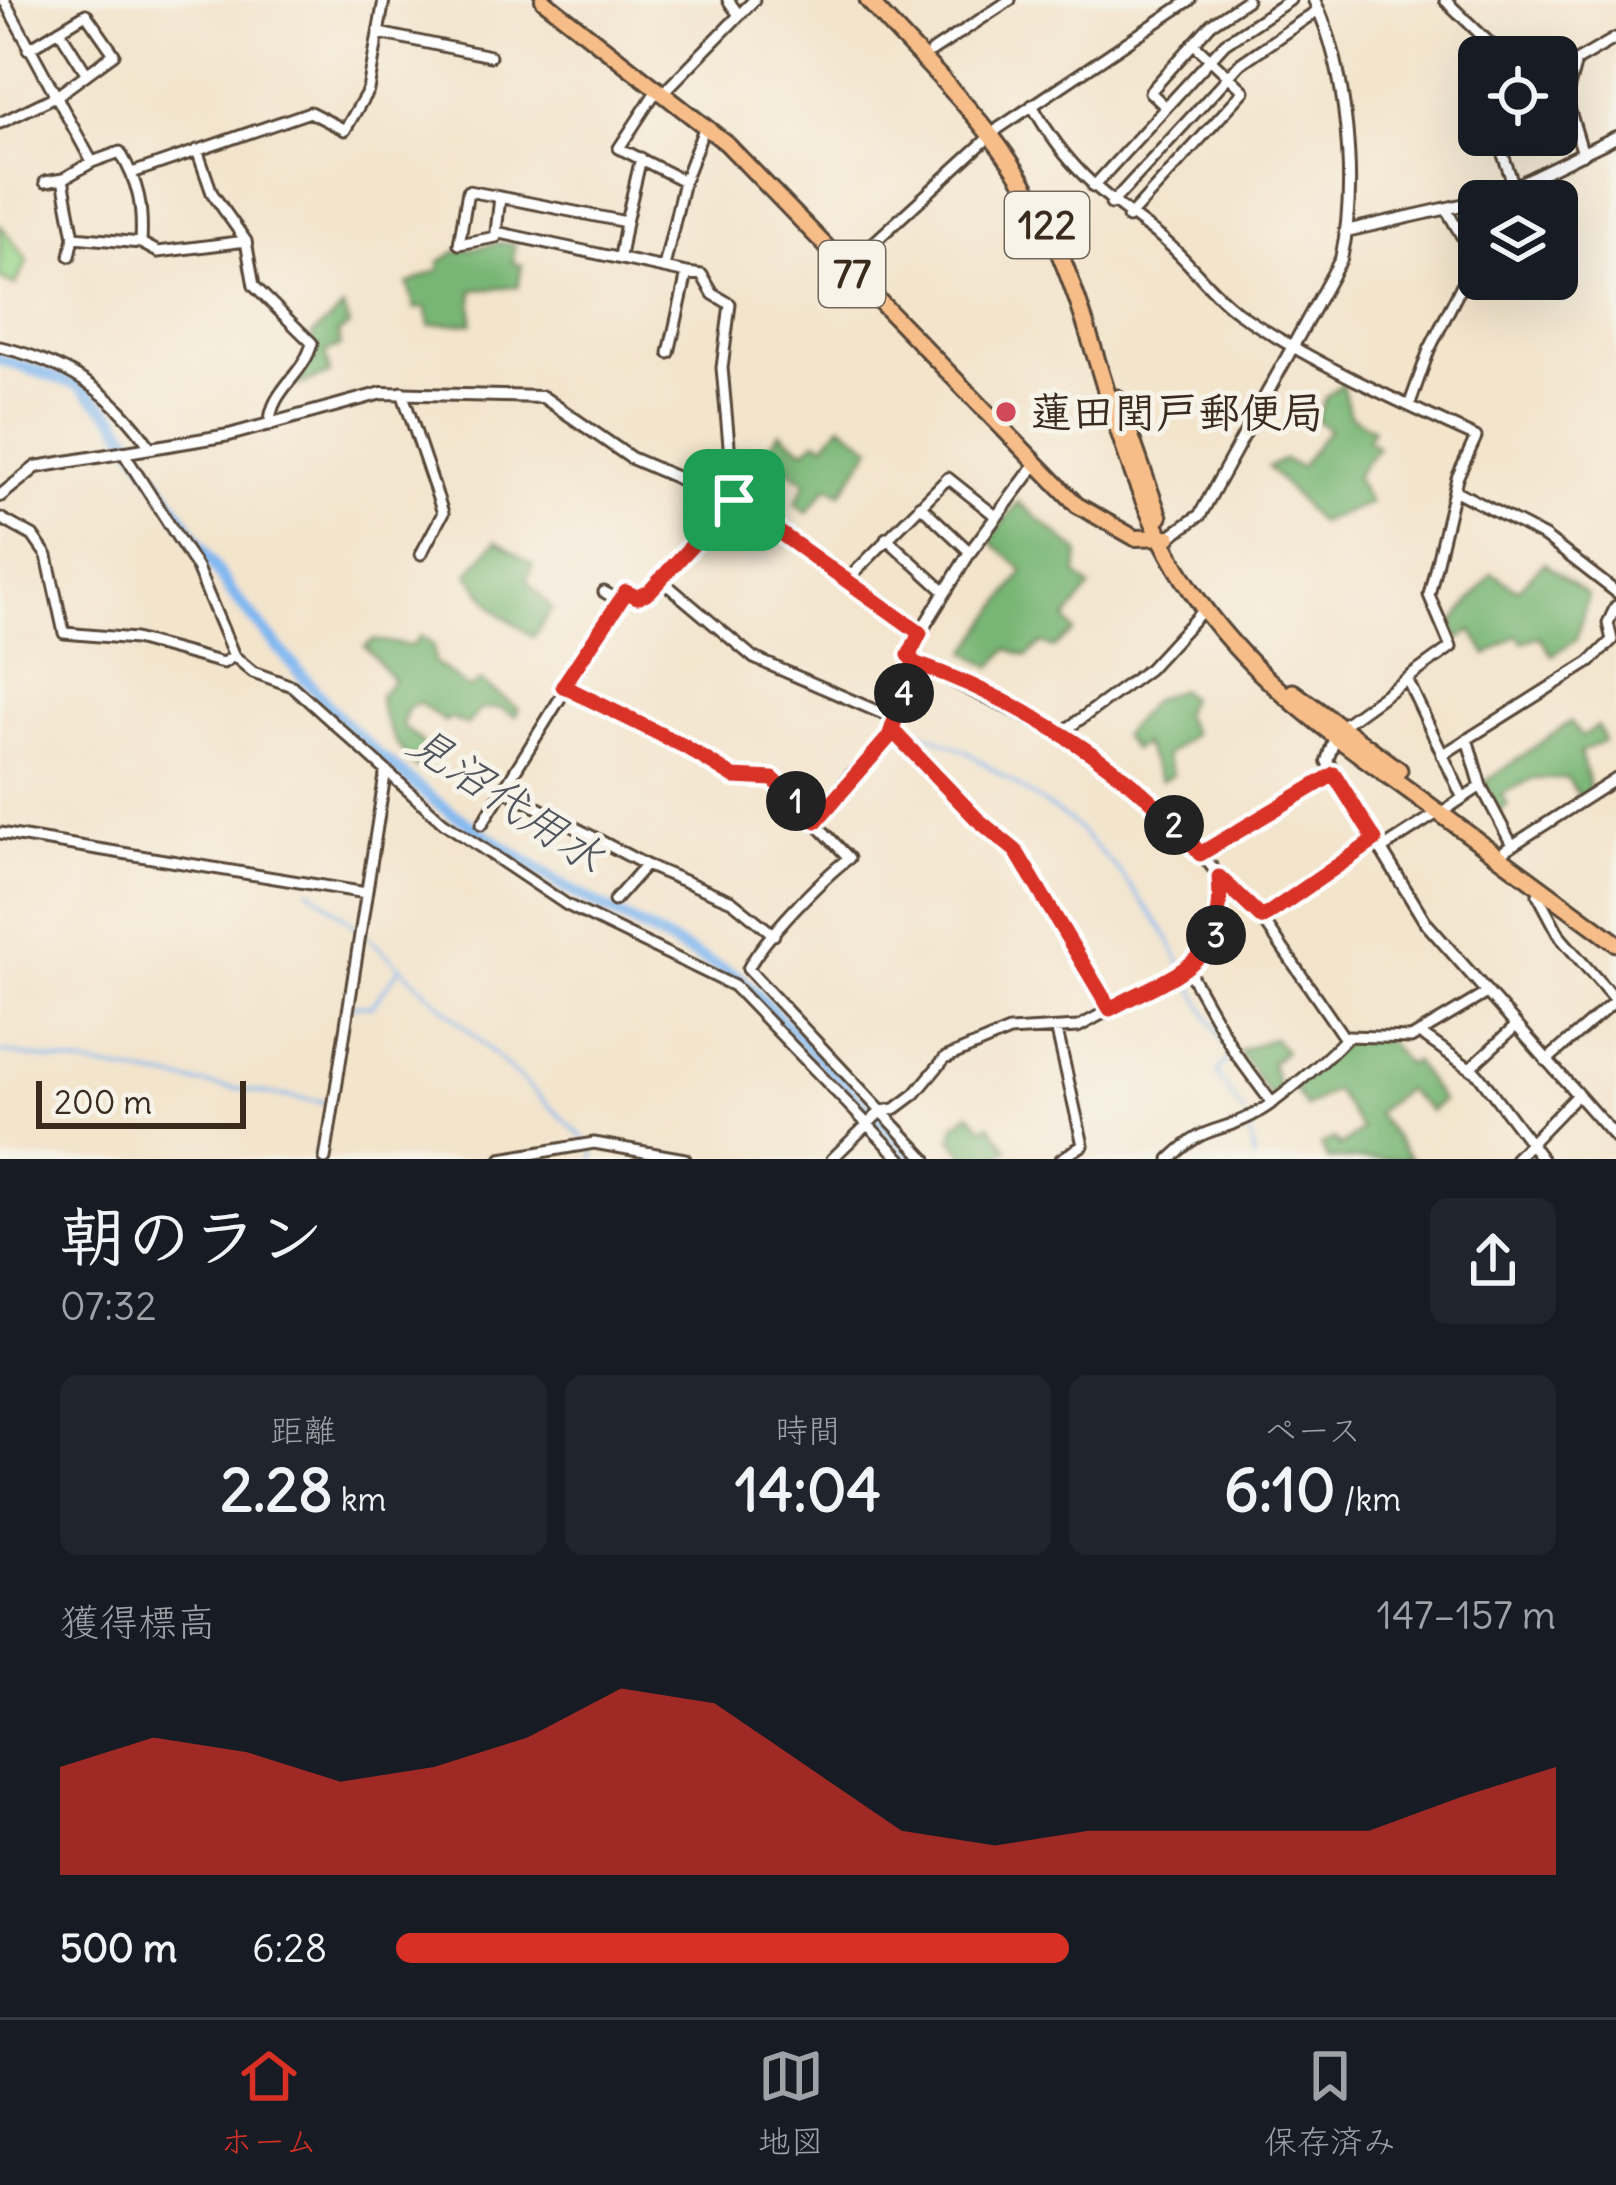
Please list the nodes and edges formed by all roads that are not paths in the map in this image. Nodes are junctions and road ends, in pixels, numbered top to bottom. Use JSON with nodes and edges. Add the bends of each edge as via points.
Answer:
{"nodes":[{"id":1,"x":4,"y":0,"type":"edge"},
{"id":2,"x":385,"y":0,"type":"edge"},
{"id":3,"x":543,"y":0,"type":"edge"},
{"id":4,"x":728,"y":0,"type":"edge"},
{"id":5,"x":754,"y":0,"type":"edge"},
{"id":6,"x":868,"y":0,"type":"edge"},
{"id":7,"x":881,"y":0,"type":"edge"},
{"id":8,"x":1010,"y":0,"type":"edge"},
{"id":9,"x":1190,"y":0,"type":"edge"},
{"id":10,"x":1247,"y":0,"type":"edge"},
{"id":11,"x":1291,"y":0,"type":"edge"},
{"id":12,"x":1445,"y":0,"type":"edge"},
{"id":13,"x":1316,"y":5,"type":"edge"},
{"id":14,"x":739,"y":15,"type":"junction"},
{"id":15,"x":59,"y":30,"type":"junction"},
{"id":16,"x":380,"y":33,"type":"junction"},
{"id":17,"x":1482,"y":36,"type":"edge"},
{"id":18,"x":1616,"y":38,"type":"edge"},
{"id":19,"x":1193,"y":43,"type":"junction"},
{"id":20,"x":28,"y":49,"type":"junction"},
{"id":21,"x":931,"y":52,"type":"junction"},
{"id":22,"x":490,"y":56,"type":"dead end"},
{"id":23,"x":1210,"y":59,"type":"junction"},
{"id":24,"x":1578,"y":60,"type":"edge"},
{"id":25,"x":87,"y":74,"type":"junction"},
{"id":26,"x":1228,"y":76,"type":"junction"},
{"id":27,"x":661,"y":91,"type":"junction"},
{"id":28,"x":58,"y":95,"type":"junction"},
{"id":29,"x":1032,"y":105,"type":"junction"},
{"id":30,"x":1166,"y":107,"type":"junction"},
{"id":31,"x":0,"y":123,"type":"edge"},
{"id":32,"x":705,"y":126,"type":"junction"},
{"id":33,"x":996,"y":130,"type":"junction"},
{"id":34,"x":1616,"y":137,"type":"edge"},
{"id":35,"x":1578,"y":143,"type":"edge"},
{"id":36,"x":197,"y":150,"type":"junction"},
{"id":37,"x":1582,"y":154,"type":"junction"},
{"id":38,"x":641,"y":158,"type":"junction"},
{"id":39,"x":92,"y":162,"type":"junction"},
{"id":40,"x":132,"y":173,"type":"junction"},
{"id":41,"x":63,"y":179,"type":"junction"},
{"id":42,"x":1532,"y":180,"type":"edge"},
{"id":43,"x":684,"y":181,"type":"junction"},
{"id":44,"x":45,"y":182,"type":"dead end"},
{"id":45,"x":1093,"y":187,"type":"junction"},
{"id":46,"x":500,"y":197,"type":"junction"},
{"id":47,"x":1111,"y":204,"type":"junction"},
{"id":48,"x":1458,"y":206,"type":"edge"},
{"id":49,"x":1446,"y":209,"type":"junction"},
{"id":50,"x":1128,"y":218,"type":"junction"},
{"id":51,"x":626,"y":222,"type":"junction"},
{"id":52,"x":1346,"y":231,"type":"junction"},
{"id":53,"x":496,"y":232,"type":"junction"},
{"id":54,"x":74,"y":237,"type":"junction"},
{"id":55,"x":246,"y":241,"type":"junction"},
{"id":56,"x":141,"y":243,"type":"junction"},
{"id":57,"x":70,"y":256,"type":"dead end"},
{"id":58,"x":620,"y":257,"type":"junction"},
{"id":59,"x":664,"y":267,"type":"junction"},
{"id":60,"x":846,"y":268,"type":"junction"},
{"id":61,"x":687,"y":273,"type":"junction"},
{"id":62,"x":1295,"y":345,"type":"junction"},
{"id":63,"x":0,"y":347,"type":"edge"},
{"id":64,"x":669,"y":352,"type":"dead end"},
{"id":65,"x":402,"y":392,"type":"junction"},
{"id":66,"x":1409,"y":406,"type":"junction"},
{"id":67,"x":270,"y":425,"type":"junction"},
{"id":68,"x":148,"y":448,"type":"junction"},
{"id":69,"x":125,"y":452,"type":"junction"},
{"id":70,"x":1036,"y":464,"type":"junction"},
{"id":71,"x":1454,"y":490,"type":"junction"},
{"id":72,"x":0,"y":496,"type":"edge"},
{"id":73,"x":734,"y":500,"type":"junction"},
{"id":74,"x":920,"y":505,"type":"junction"},
{"id":75,"x":997,"y":517,"type":"junction"},
{"id":76,"x":0,"y":518,"type":"edge"},
{"id":77,"x":886,"y":538,"type":"junction"},
{"id":78,"x":1164,"y":538,"type":"junction"},
{"id":79,"x":970,"y":552,"type":"junction"},
{"id":80,"x":421,"y":554,"type":"dead end"},
{"id":81,"x":660,"y":579,"type":"junction"},
{"id":82,"x":848,"y":579,"type":"junction"},
{"id":83,"x":604,"y":592,"type":"dead end"},
{"id":84,"x":946,"y":592,"type":"junction"},
{"id":85,"x":1616,"y":592,"type":"edge"},
{"id":86,"x":620,"y":601,"type":"junction"},
{"id":87,"x":1616,"y":606,"type":"edge"},
{"id":88,"x":1204,"y":609,"type":"junction"},
{"id":89,"x":920,"y":633,"type":"junction"},
{"id":90,"x":234,"y":656,"type":"junction"},
{"id":91,"x":914,"y":663,"type":"junction"},
{"id":92,"x":1406,"y":679,"type":"junction"},
{"id":93,"x":563,"y":686,"type":"junction"},
{"id":94,"x":894,"y":725,"type":"junction"},
{"id":95,"x":1337,"y":732,"type":"junction"},
{"id":96,"x":1060,"y":734,"type":"junction"},
{"id":97,"x":1468,"y":742,"type":"junction"},
{"id":98,"x":1442,"y":755,"type":"junction"},
{"id":99,"x":1334,"y":774,"type":"junction"},
{"id":100,"x":386,"y":775,"type":"junction"},
{"id":101,"x":1616,"y":779,"type":"edge"},
{"id":102,"x":1481,"y":786,"type":"junction"},
{"id":103,"x":502,"y":789,"type":"junction"},
{"id":104,"x":1462,"y":796,"type":"junction"},
{"id":105,"x":1443,"y":810,"type":"junction"},
{"id":106,"x":816,"y":821,"type":"junction"},
{"id":107,"x":482,"y":824,"type":"dead end"},
{"id":108,"x":0,"y":833,"type":"edge"},
{"id":109,"x":1377,"y":845,"type":"junction"},
{"id":110,"x":1508,"y":847,"type":"junction"},
{"id":111,"x":1200,"y":854,"type":"junction"},
{"id":112,"x":646,"y":865,"type":"junction"},
{"id":113,"x":1219,"y":877,"type":"junction"},
{"id":114,"x":1543,"y":888,"type":"junction"},
{"id":115,"x":366,"y":893,"type":"junction"},
{"id":116,"x":614,"y":901,"type":"dead end"},
{"id":117,"x":1262,"y":918,"type":"junction"},
{"id":118,"x":1616,"y":932,"type":"edge"},
{"id":119,"x":774,"y":934,"type":"junction"},
{"id":120,"x":1616,"y":943,"type":"edge"},
{"id":121,"x":1187,"y":968,"type":"junction"},
{"id":122,"x":1485,"y":994,"type":"junction"},
{"id":123,"x":1616,"y":1001,"type":"edge"},
{"id":124,"x":1110,"y":1009,"type":"junction"},
{"id":125,"x":1515,"y":1027,"type":"junction"},
{"id":126,"x":1058,"y":1031,"type":"junction"},
{"id":127,"x":1421,"y":1034,"type":"junction"},
{"id":128,"x":1345,"y":1039,"type":"junction"},
{"id":129,"x":1546,"y":1061,"type":"junction"},
{"id":130,"x":1471,"y":1067,"type":"junction"},
{"id":131,"x":1577,"y":1095,"type":"junction"},
{"id":132,"x":1272,"y":1103,"type":"junction"},
{"id":133,"x":876,"y":1116,"type":"junction"},
{"id":134,"x":1616,"y":1138,"type":"edge"},
{"id":135,"x":1528,"y":1141,"type":"junction"},
{"id":136,"x":325,"y":1159,"type":"edge"},
{"id":137,"x":501,"y":1159,"type":"edge"},
{"id":138,"x":686,"y":1159,"type":"edge"},
{"id":139,"x":832,"y":1159,"type":"edge"},
{"id":140,"x":901,"y":1159,"type":"edge"},
{"id":141,"x":926,"y":1159,"type":"edge"},
{"id":142,"x":1061,"y":1159,"type":"edge"},
{"id":143,"x":1170,"y":1159,"type":"edge"},
{"id":144,"x":1515,"y":1159,"type":"edge"},
{"id":145,"x":1542,"y":1159,"type":"edge"}],
"edges":[{"from":1,"to":20,"type":"street"},
{"from":2,"to":16,"type":"street"},
{"from":3,"to":27,"type":"main road","number":"77"},
{"from":4,"to":14,"type":"street"},
{"from":5,"to":14,"type":"street"},
{"from":6,"to":33,"type":"highway","number":"122"},
{"from":7,"to":21,"type":"highway","number":"122"},
{"from":8,"to":21,"type":"street"},
{"from":9,"to":29,"type":"street"},
{"from":10,"to":19,"type":"street"},
{"from":11,"to":23,"type":"street"},
{"from":12,"to":17,"type":"street"},
{"from":13,"to":26,"type":"street"},
{"from":13,"to":52,"type":"street","via":[[1343,94]]},
{"from":14,"to":27,"type":"street"},
{"from":15,"to":20,"type":"street"},
{"from":15,"to":25,"type":"street"},
{"from":15,"to":25,"type":"street","via":[[86,14],[114,54]]},
{"from":16,"to":22,"type":"street"},
{"from":16,"to":36,"type":"street","via":[[368,90],[345,130],[310,112]]},
{"from":18,"to":24,"type":"street"},
{"from":19,"to":23,"type":"street"},
{"from":19,"to":30,"type":"street","via":[[1150,92]]},
{"from":20,"to":28,"type":"street"},
{"from":21,"to":33,"type":"highway","number":"122"},
{"from":23,"to":26,"type":"street"},
{"from":23,"to":30,"type":"street"},
{"from":25,"to":28,"type":"street"},
{"from":26,"to":47,"type":"street"},
{"from":26,"to":50,"type":"street","via":[[1244,91]]},
{"from":27,"to":32,"type":"main road","number":"77"},
{"from":27,"to":38,"type":"street","via":[[620,148]]},
{"from":28,"to":31,"type":"street"},
{"from":28,"to":39,"type":"street"},
{"from":29,"to":33,"type":"street"},
{"from":29,"to":45,"type":"street","via":[[1074,172]]},
{"from":30,"to":45,"type":"street"},
{"from":32,"to":43,"type":"street"},
{"from":32,"to":60,"type":"main road","number":"77"},
{"from":33,"to":60,"type":"street"},
{"from":33,"to":78,"type":"highway","number":"122","via":[[1064,240]]},
{"from":34,"to":37,"type":"street"},
{"from":35,"to":37,"type":"street"},
{"from":36,"to":40,"type":"street"},
{"from":36,"to":55,"type":"street","via":[[212,193]]},
{"from":37,"to":42,"type":"street"},
{"from":38,"to":43,"type":"street"},
{"from":38,"to":51,"type":"street"},
{"from":39,"to":40,"type":"street","via":[[114,150]]},
{"from":39,"to":41,"type":"street"},
{"from":40,"to":56,"type":"street","via":[[143,203]]},
{"from":41,"to":44,"type":"street"},
{"from":41,"to":54,"type":"street"},
{"from":43,"to":59,"type":"street"},
{"from":45,"to":47,"type":"street"},
{"from":46,"to":51,"type":"street"},
{"from":46,"to":53,"type":"street"},
{"from":46,"to":53,"type":"street","via":[[468,191],[460,244]]},
{"from":47,"to":50,"type":"street"},
{"from":48,"to":49,"type":"street"},
{"from":49,"to":52,"type":"street"},
{"from":49,"to":66,"type":"street","via":[[1475,259]]},
{"from":50,"to":62,"type":"street","via":[[1158,235],[1225,303]]},
{"from":51,"to":58,"type":"street"},
{"from":52,"to":62,"type":"street","via":[[1341,259]]},
{"from":53,"to":58,"type":"street"},
{"from":54,"to":56,"type":"street"},
{"from":54,"to":57,"type":"street"},
{"from":55,"to":56,"type":"street","via":[[158,252]]},
{"from":55,"to":67,"type":"street","via":[[254,286],[312,343],[271,406]]},
{"from":58,"to":59,"type":"street"},
{"from":59,"to":61,"type":"street"},
{"from":60,"to":70,"type":"main road","number":"77"},
{"from":61,"to":64,"type":"street"},
{"from":61,"to":73,"type":"street","via":[[702,275],[712,294],[730,304],[723,385]]},
{"from":62,"to":66,"type":"street"},
{"from":62,"to":78,"type":"street","via":[[1201,515]]},
{"from":63,"to":68,"type":"street","via":[[39,356],[92,384]]},
{"from":65,"to":67,"type":"street"},
{"from":65,"to":73,"type":"street","via":[[547,398],[631,458]]},
{"from":65,"to":80,"type":"street","via":[[443,513]]},
{"from":66,"to":71,"type":"street","via":[[1476,437]]},
{"from":67,"to":68,"type":"street"},
{"from":68,"to":69,"type":"street"},
{"from":69,"to":72,"type":"street","via":[[36,467]]},
{"from":69,"to":90,"type":"street","via":[[197,568]]},
{"from":70,"to":75,"type":"street"},
{"from":70,"to":78,"type":"main road","number":"77","via":[[1120,533]]},
{"from":71,"to":85,"type":"street","via":[[1545,537]]},
{"from":71,"to":92,"type":"street","via":[[1429,595],[1451,647]]},
{"from":73,"to":81,"type":"street"},
{"from":73,"to":82,"type":"street"},
{"from":74,"to":75,"type":"street","via":[[948,478]]},
{"from":74,"to":77,"type":"street"},
{"from":74,"to":79,"type":"street"},
{"from":75,"to":79,"type":"street"},
{"from":76,"to":90,"type":"street","via":[[34,536],[47,556],[64,633],[135,639],[224,663]]},
{"from":77,"to":82,"type":"street"},
{"from":77,"to":84,"type":"street"},
{"from":78,"to":88,"type":"highway","number":"122"},
{"from":78,"to":95,"type":"highway","number":"122","via":[[1232,630]]},
{"from":79,"to":84,"type":"street"},
{"from":81,"to":86,"type":"street","via":[[649,592],[626,592]]},
{"from":81,"to":94,"type":"street","via":[[754,658]]},
{"from":82,"to":89,"type":"street"},
{"from":83,"to":86,"type":"street"},
{"from":84,"to":89,"type":"street"},
{"from":86,"to":93,"type":"street"},
{"from":87,"to":97,"type":"street","via":[[1612,640],[1590,662]]},
{"from":88,"to":95,"type":"highway","number":"122","via":[[1241,657]]},
{"from":88,"to":96,"type":"street","via":[[1149,669]]},
{"from":89,"to":91,"type":"street","via":[[909,655]]},
{"from":90,"to":100,"type":"street","via":[[292,686]]},
{"from":91,"to":94,"type":"street"},
{"from":91,"to":96,"type":"street"},
{"from":92,"to":95,"type":"street"},
{"from":92,"to":98,"type":"street"},
{"from":93,"to":103,"type":"street"},
{"from":93,"to":106,"type":"street","via":[[734,777],[773,779]]},
{"from":94,"to":106,"type":"street"},
{"from":94,"to":124,"type":"street","via":[[965,808],[1016,851]]},
{"from":95,"to":99,"type":"street","via":[[1326,752]]},
{"from":95,"to":105,"type":"highway","number":"122"},
{"from":96,"to":111,"type":"street","via":[[1120,777]]},
{"from":97,"to":98,"type":"street"},
{"from":97,"to":102,"type":"street"},
{"from":98,"to":104,"type":"street"},
{"from":99,"to":109,"type":"street"},
{"from":99,"to":111,"type":"street"},
{"from":100,"to":115,"type":"street"},
{"from":100,"to":133,"type":"street","via":[[567,904],[734,986]]},
{"from":101,"to":110,"type":"street"},
{"from":102,"to":104,"type":"street"},
{"from":102,"to":110,"type":"street"},
{"from":103,"to":107,"type":"street"},
{"from":103,"to":112,"type":"street"},
{"from":104,"to":105,"type":"street"},
{"from":105,"to":109,"type":"street"},
{"from":105,"to":110,"type":"highway","number":"122"},
{"from":105,"to":114,"type":"highway","number":"122"},
{"from":106,"to":119,"type":"street","via":[[849,858],[819,879]]},
{"from":108,"to":115,"type":"street"},
{"from":109,"to":117,"type":"street"},
{"from":109,"to":122,"type":"street","via":[[1426,923]]},
{"from":110,"to":118,"type":"highway","number":"122"},
{"from":111,"to":113,"type":"street"},
{"from":112,"to":116,"type":"street"},
{"from":112,"to":119,"type":"street","via":[[732,901]]},
{"from":113,"to":117,"type":"street"},
{"from":113,"to":121,"type":"street","via":[[1216,934]]},
{"from":114,"to":120,"type":"highway","number":"122"},
{"from":114,"to":123,"type":"street","via":[[1538,895],[1561,938]]},
{"from":115,"to":136,"type":"street"},
{"from":117,"to":128,"type":"street"},
{"from":119,"to":133,"type":"street","via":[[748,965],[751,974]]},
{"from":121,"to":124,"type":"street"},
{"from":121,"to":132,"type":"street"},
{"from":122,"to":125,"type":"street"},
{"from":122,"to":127,"type":"street"},
{"from":123,"to":129,"type":"street"},
{"from":124,"to":126,"type":"street"},
{"from":125,"to":129,"type":"street"},
{"from":125,"to":130,"type":"street"},
{"from":126,"to":133,"type":"street","via":[[1009,1031],[945,1058],[915,1094]]},
{"from":126,"to":142,"type":"street","via":[[1083,1144]]},
{"from":127,"to":128,"type":"street"},
{"from":127,"to":130,"type":"street"},
{"from":128,"to":132,"type":"street"},
{"from":129,"to":131,"type":"street"},
{"from":130,"to":135,"type":"street"},
{"from":131,"to":134,"type":"street"},
{"from":131,"to":135,"type":"street"},
{"from":132,"to":143,"type":"street","via":[[1207,1129]]},
{"from":133,"to":139,"type":"street"},
{"from":133,"to":140,"type":"street"},
{"from":133,"to":141,"type":"street"},
{"from":135,"to":144,"type":"street"},
{"from":135,"to":145,"type":"street"},
{"from":137,"to":138,"type":"street","via":[[594,1143]]}]}
